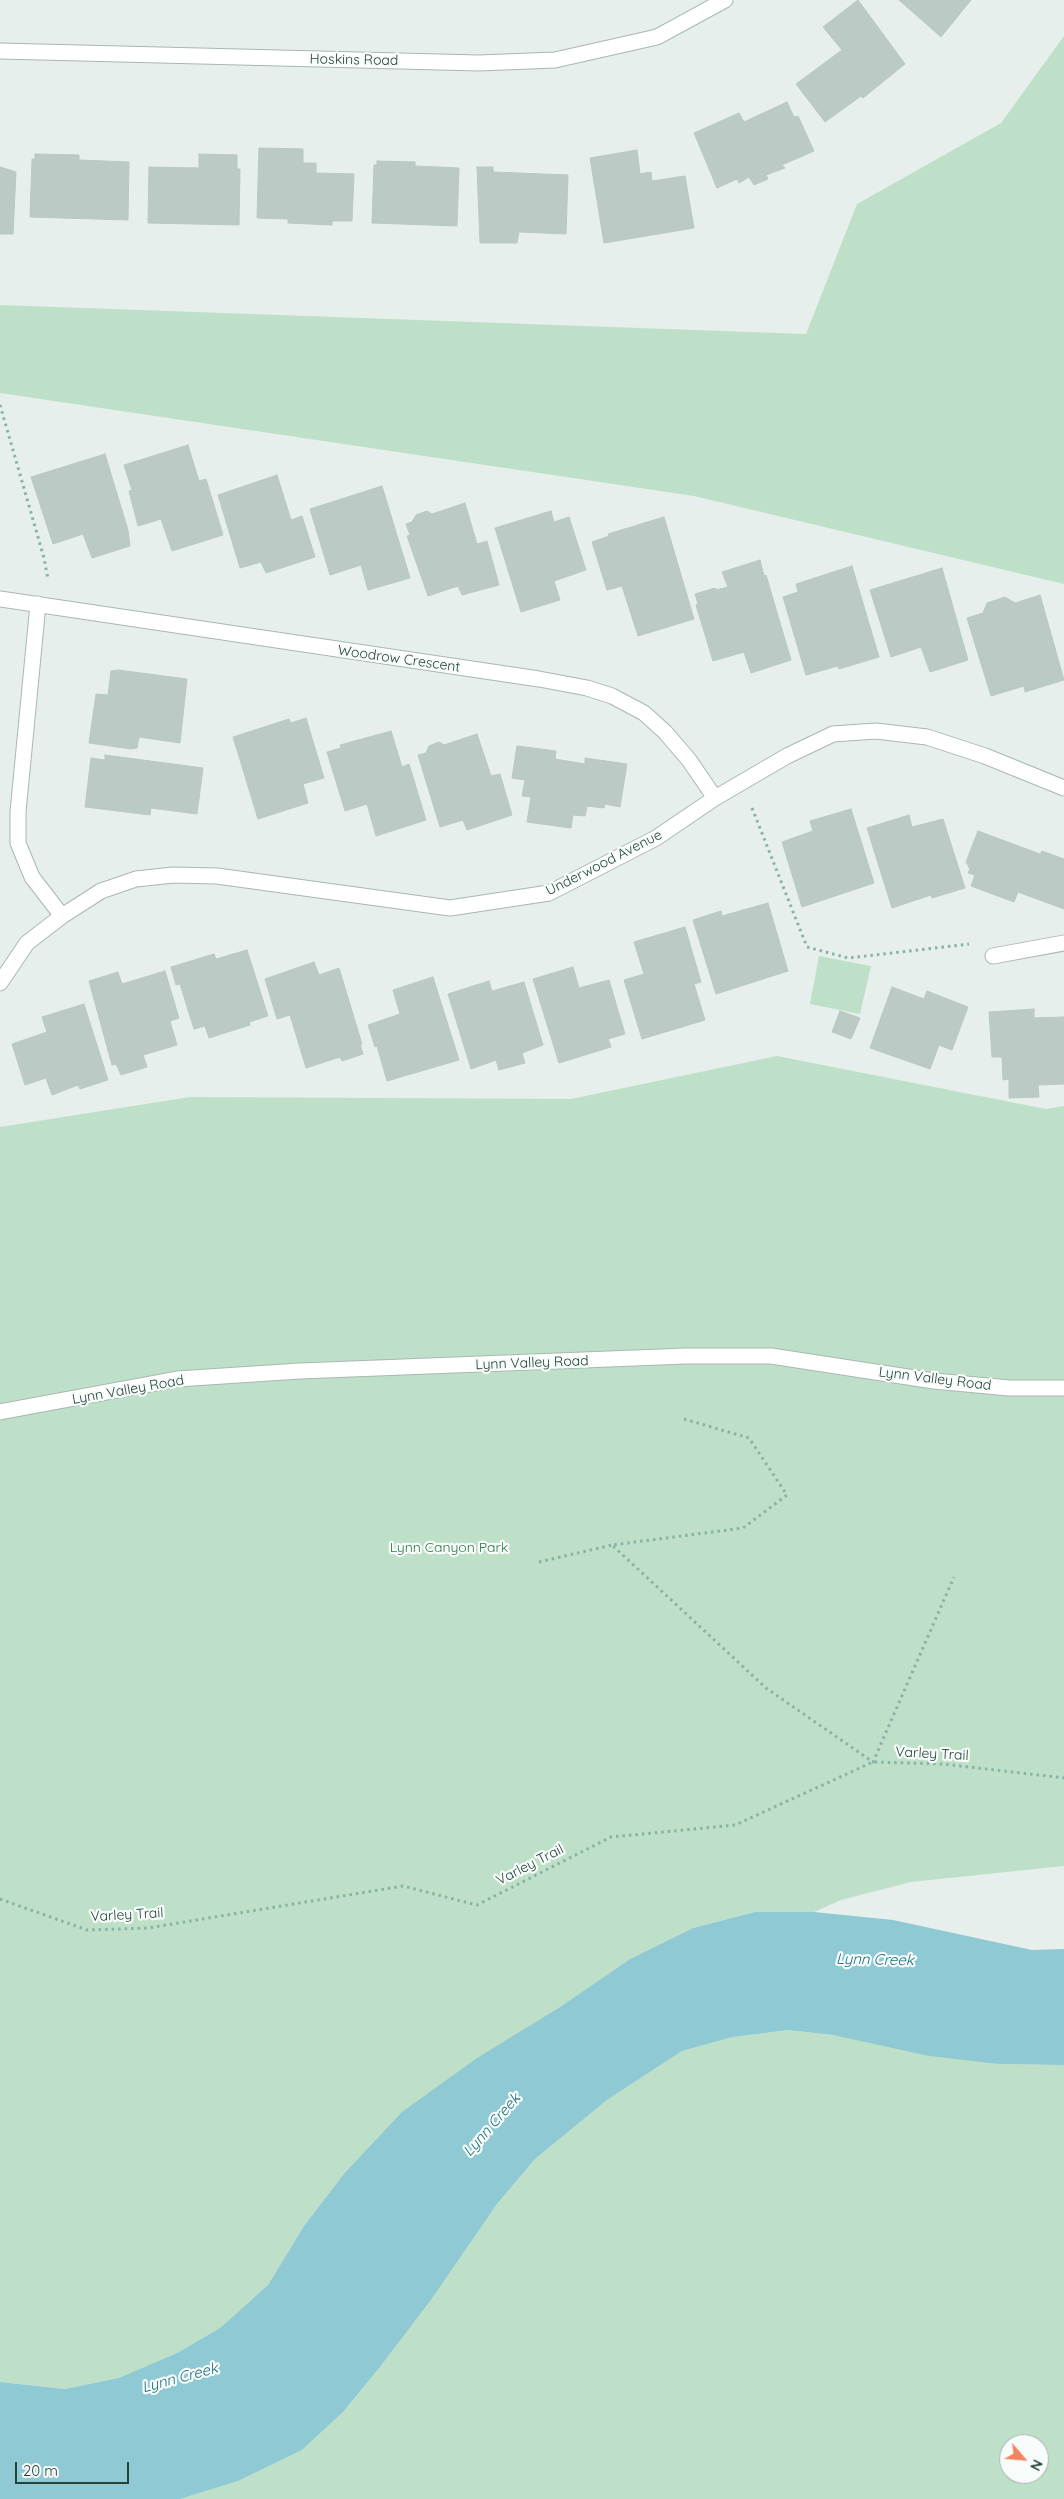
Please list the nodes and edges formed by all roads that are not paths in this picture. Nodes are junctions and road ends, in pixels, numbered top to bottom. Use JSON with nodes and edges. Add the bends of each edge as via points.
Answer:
{"nodes":[{"id":1,"x":725,"y":0,"type":"edge"},
{"id":2,"x":0,"y":51,"type":"edge"},
{"id":3,"x":0,"y":599,"type":"edge"},
{"id":4,"x":46,"y":605,"type":"junction"},
{"id":5,"x":1064,"y":788,"type":"edge"},
{"id":6,"x":715,"y":798,"type":"junction"},
{"id":7,"x":62,"y":916,"type":"junction"},
{"id":8,"x":1064,"y":943,"type":"edge"},
{"id":9,"x":993,"y":956,"type":"road end"},
{"id":10,"x":0,"y":983,"type":"edge"},
{"id":11,"x":1064,"y":1388,"type":"edge"},
{"id":12,"x":0,"y":1412,"type":"edge"}],
"edges":[{"from":1,"to":2,"type":"street","name":"Hoskins Road","via":[[657,37],[555,60],[479,63]]},
{"from":3,"to":4,"type":"street","name":"Woodrow Crescent"},
{"from":4,"to":6,"type":"street","name":"Woodrow Crescent","via":[[587,688],[612,696],[644,713],[689,760]]},
{"from":4,"to":7,"type":"street","via":[[18,812],[18,843],[32,877]]},
{"from":5,"to":6,"type":"street","name":"Underwood Avenue","via":[[927,737],[876,731],[833,734],[787,756]]},
{"from":6,"to":7,"type":"street","name":"Underwood Avenue","via":[[656,838],[549,894],[450,908],[217,876],[173,875],[136,879],[101,891]]},
{"from":7,"to":10,"type":"street","name":"Underwood Avenue","via":[[27,943]]},
{"from":8,"to":9,"type":"street"},
{"from":11,"to":12,"type":"street","name":"Lynn Valley Road","via":[[1009,1388],[934,1381],[771,1356],[686,1356],[300,1371],[177,1380]]}]}
